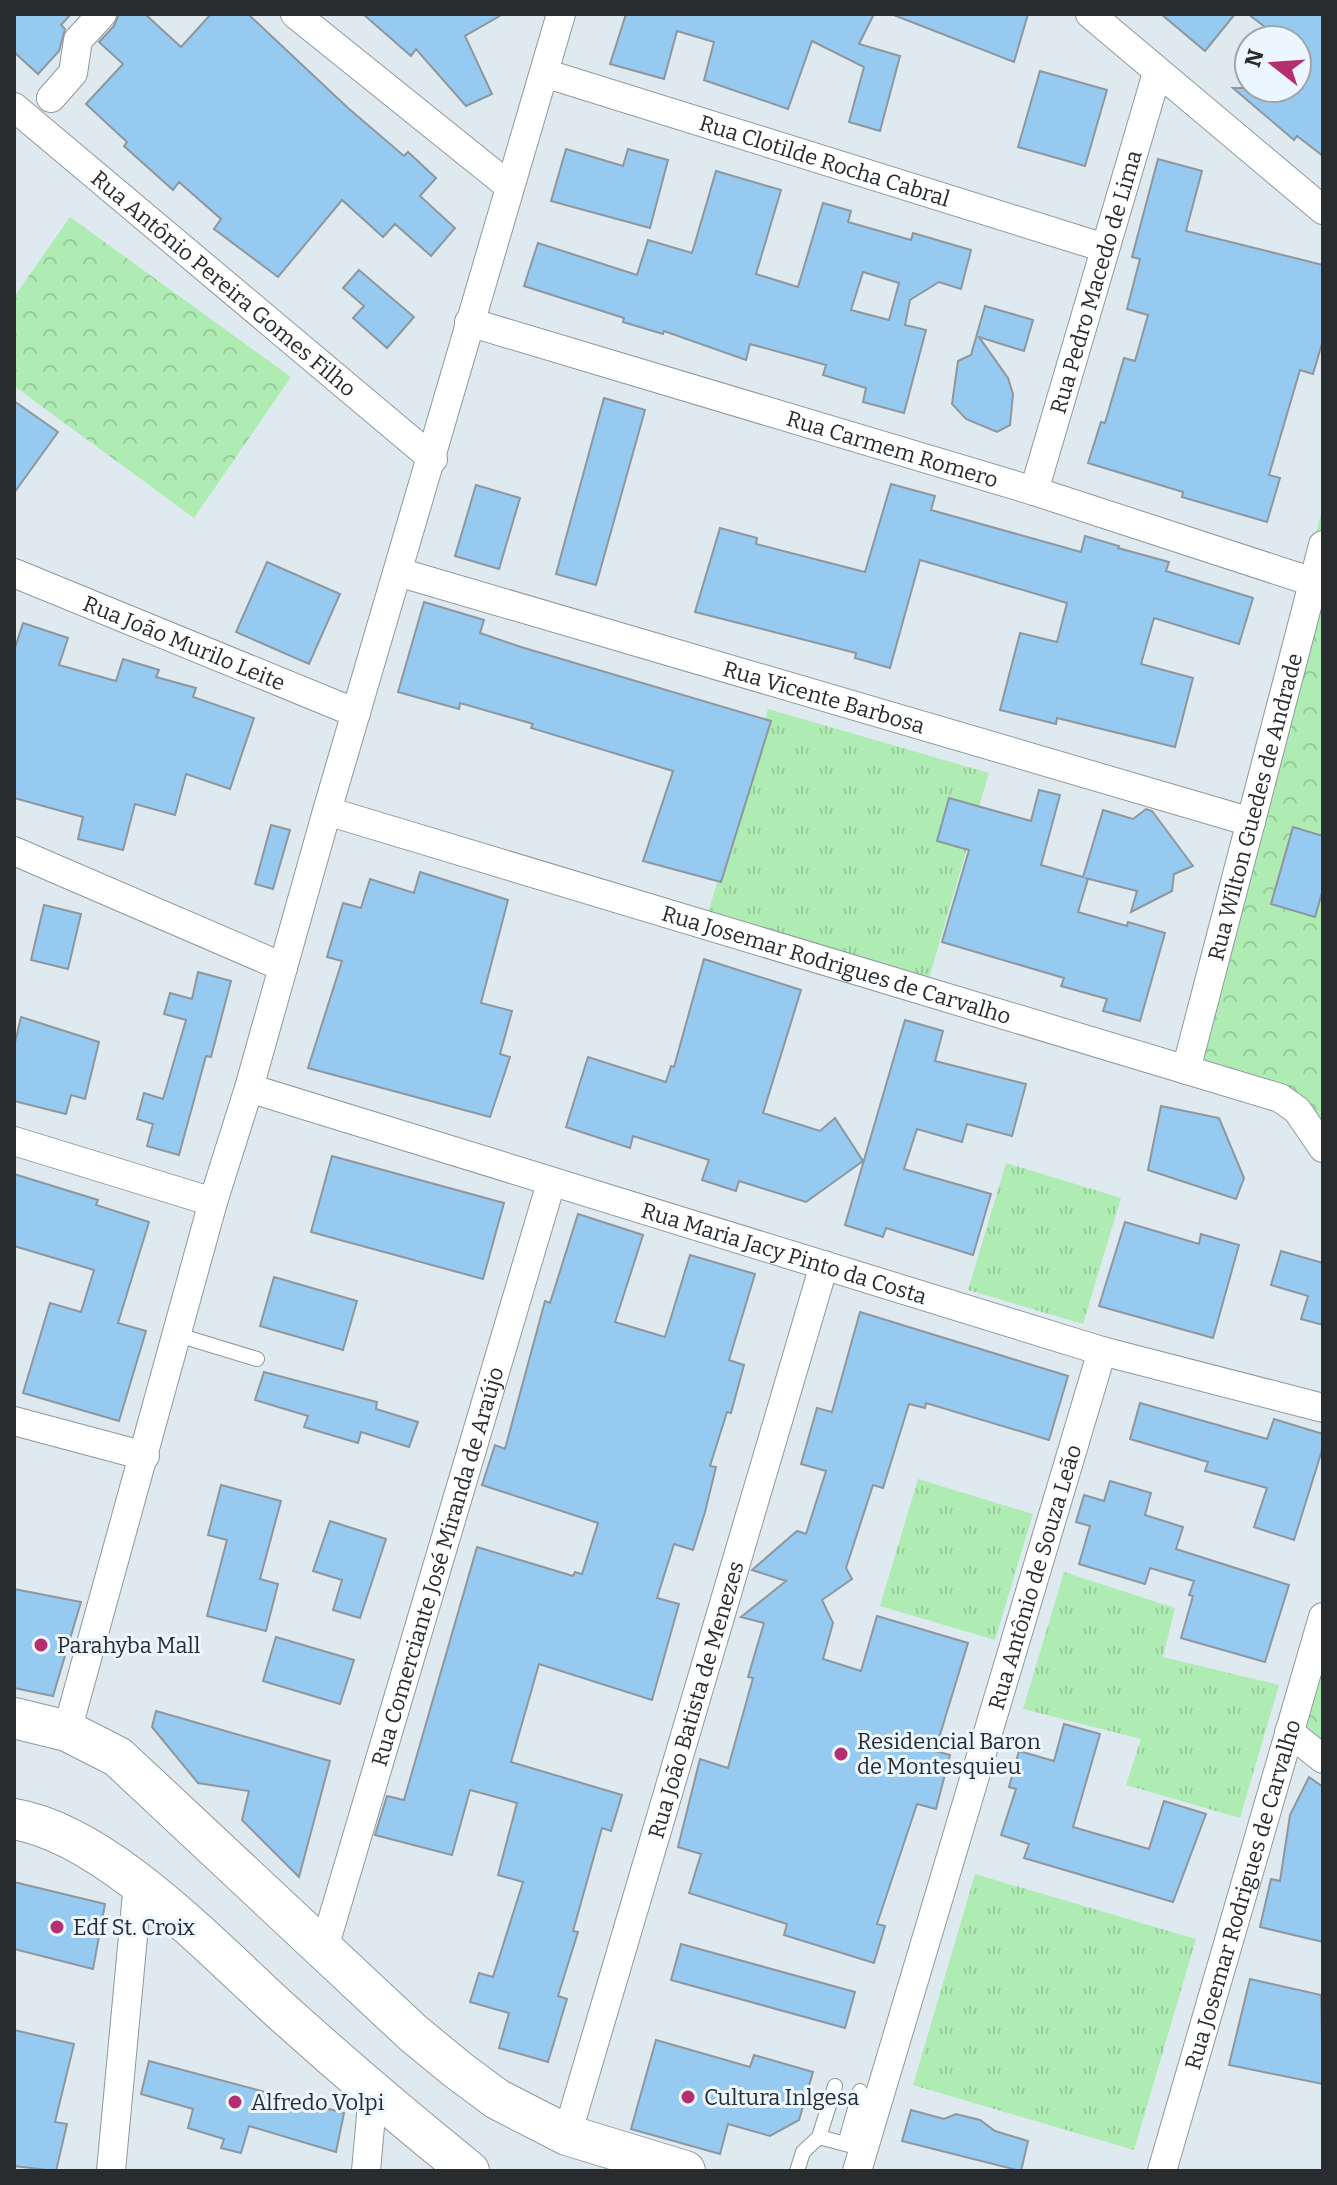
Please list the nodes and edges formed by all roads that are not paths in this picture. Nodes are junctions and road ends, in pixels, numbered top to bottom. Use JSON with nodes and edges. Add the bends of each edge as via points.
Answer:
{"nodes":[{"id":1,"x":102,"y":14,"type":"edge"},
{"id":2,"x":295,"y":14,"type":"edge"},
{"id":3,"x":561,"y":14,"type":"edge"},
{"id":4,"x":1090,"y":14,"type":"edge"},
{"id":5,"x":544,"y":73,"type":"junction"},
{"id":6,"x":1157,"y":73,"type":"junction"},
{"id":7,"x":51,"y":98,"type":"dead end"},
{"id":8,"x":14,"y":107,"type":"edge"},
{"id":9,"x":509,"y":186,"type":"junction"},
{"id":10,"x":1323,"y":210,"type":"edge"},
{"id":11,"x":1105,"y":248,"type":"junction"},
{"id":12,"x":469,"y":322,"type":"junction"},
{"id":13,"x":433,"y":459,"type":"junction"},
{"id":14,"x":1034,"y":491,"type":"junction"},
{"id":15,"x":1323,"y":545,"type":"edge"},
{"id":16,"x":398,"y":572,"type":"junction"},
{"id":17,"x":14,"y":573,"type":"edge"},
{"id":18,"x":1313,"y":582,"type":"junction"},
{"id":19,"x":356,"y":713,"type":"junction"},
{"id":20,"x":327,"y":811,"type":"junction"},
{"id":21,"x":1251,"y":822,"type":"junction"},
{"id":22,"x":14,"y":851,"type":"edge"},
{"id":23,"x":283,"y":967,"type":"junction"},
{"id":24,"x":1186,"y":1070,"type":"junction"},
{"id":25,"x":249,"y":1088,"type":"junction"},
{"id":26,"x":14,"y":1141,"type":"edge"},
{"id":27,"x":1323,"y":1148,"type":"edge"},
{"id":28,"x":551,"y":1183,"type":"junction"},
{"id":29,"x":213,"y":1202,"type":"junction"},
{"id":30,"x":824,"y":1265,"type":"junction"},
{"id":31,"x":178,"y":1335,"type":"junction"},
{"id":32,"x":1102,"y":1351,"type":"junction"},
{"id":33,"x":257,"y":1359,"type":"dead end"},
{"id":34,"x":1323,"y":1408,"type":"edge"},
{"id":35,"x":14,"y":1421,"type":"edge"},
{"id":36,"x":145,"y":1456,"type":"junction"},
{"id":37,"x":1323,"y":1617,"type":"edge"},
{"id":38,"x":14,"y":1718,"type":"edge"},
{"id":39,"x":67,"y":1731,"type":"junction"},
{"id":40,"x":1289,"y":1732,"type":"junction"},
{"id":41,"x":1323,"y":1759,"type":"edge"},
{"id":42,"x":14,"y":1819,"type":"edge"},
{"id":43,"x":138,"y":1883,"type":"junction"},
{"id":44,"x":324,"y":1948,"type":"junction"},
{"id":45,"x":835,"y":2086,"type":"dead end"},
{"id":46,"x":860,"y":2091,"type":"dead end"},
{"id":47,"x":373,"y":2093,"type":"junction"},
{"id":48,"x":567,"y":2135,"type":"junction"},
{"id":49,"x":819,"y":2137,"type":"junction"},
{"id":50,"x":856,"y":2155,"type":"edge"},
{"id":51,"x":111,"y":2171,"type":"edge"},
{"id":52,"x":366,"y":2171,"type":"edge"},
{"id":53,"x":469,"y":2171,"type":"edge"},
{"id":54,"x":685,"y":2171,"type":"edge"},
{"id":55,"x":797,"y":2171,"type":"edge"},
{"id":56,"x":1162,"y":2171,"type":"edge"}],
"edges":[{"from":1,"to":7,"type":"street","via":[[78,40],[73,73]]},
{"from":2,"to":9,"type":"street"},
{"from":3,"to":5,"type":"street"},
{"from":4,"to":6,"type":"street"},
{"from":5,"to":9,"type":"street"},
{"from":5,"to":11,"type":"street","name":"Rua Clotilde Rocha Cabral"},
{"from":6,"to":10,"type":"street"},
{"from":6,"to":11,"type":"street","name":"Rua Pedro Macedo de Lima"},
{"from":8,"to":13,"type":"street","name":"Rua Antônio Pereira Gomes Filho"},
{"from":9,"to":12,"type":"street"},
{"from":11,"to":14,"type":"street","name":"Rua Pedro Macedo de Lima"},
{"from":12,"to":13,"type":"street"},
{"from":12,"to":14,"type":"street","name":"Rua Carmem Romero"},
{"from":13,"to":16,"type":"street"},
{"from":14,"to":18,"type":"street","name":"Rua Carmem Romero"},
{"from":15,"to":18,"type":"street","name":"Rua Wilton Guedes de Andrade"},
{"from":16,"to":19,"type":"street"},
{"from":16,"to":21,"type":"street","name":"Rua Vicente Barbosa"},
{"from":17,"to":19,"type":"street","name":"Rua João Murilo Leite"},
{"from":18,"to":21,"type":"street","name":"Rua Wilton Guedes de Andrade"},
{"from":19,"to":20,"type":"street"},
{"from":20,"to":23,"type":"street"},
{"from":20,"to":24,"type":"street","name":"Rua Josemar Rodrigues de Carvalho"},
{"from":21,"to":24,"type":"street","name":"Rua Wilton Guedes de Andrade"},
{"from":22,"to":23,"type":"street"},
{"from":23,"to":25,"type":"street"},
{"from":24,"to":27,"type":"street","name":"Rua Josemar Rodrigues de Carvalho","via":[[1288,1102]]},
{"from":25,"to":28,"type":"street","name":"Rua Maria Jacy Pinto da Costa"},
{"from":25,"to":29,"type":"street"},
{"from":26,"to":29,"type":"street"},
{"from":28,"to":30,"type":"street","name":"Rua Maria Jacy Pinto da Costa"},
{"from":28,"to":44,"type":"street","name":"Rua Comerciante José Miranda de Araújo"},
{"from":29,"to":31,"type":"street"},
{"from":30,"to":32,"type":"street","name":"Rua Maria Jacy Pinto da Costa"},
{"from":30,"to":48,"type":"street","name":"Rua João Batista de Menezes"},
{"from":31,"to":33,"type":"lane"},
{"from":31,"to":36,"type":"street"},
{"from":32,"to":34,"type":"street","name":"Rua Maria Jacy Pinto da Costa"},
{"from":32,"to":50,"type":"street","name":"Rua Antônio de Souza Leão"},
{"from":35,"to":36,"type":"street"},
{"from":36,"to":39,"type":"street"},
{"from":37,"to":40,"type":"street","name":"Rua Josemar Rodrigues de Carvalho"},
{"from":38,"to":39,"type":"main road"},
{"from":39,"to":44,"type":"main road","via":[[118,1757]]},
{"from":40,"to":41,"type":"street"},
{"from":40,"to":56,"type":"street","name":"Rua Josemar Rodrigues de Carvalho"},
{"from":42,"to":43,"type":"main road","via":[[66,1835]]},
{"from":43,"to":47,"type":"main road"},
{"from":43,"to":51,"type":"street"},
{"from":44,"to":48,"type":"main road","via":[[458,2070],[497,2099]]},
{"from":45,"to":49,"type":"lane"},
{"from":46,"to":50,"type":"lane"},
{"from":47,"to":52,"type":"street"},
{"from":47,"to":53,"type":"main road"},
{"from":48,"to":54,"type":"main road"},
{"from":49,"to":50,"type":"lane"},
{"from":49,"to":55,"type":"lane","via":[[803,2152]]}]}
